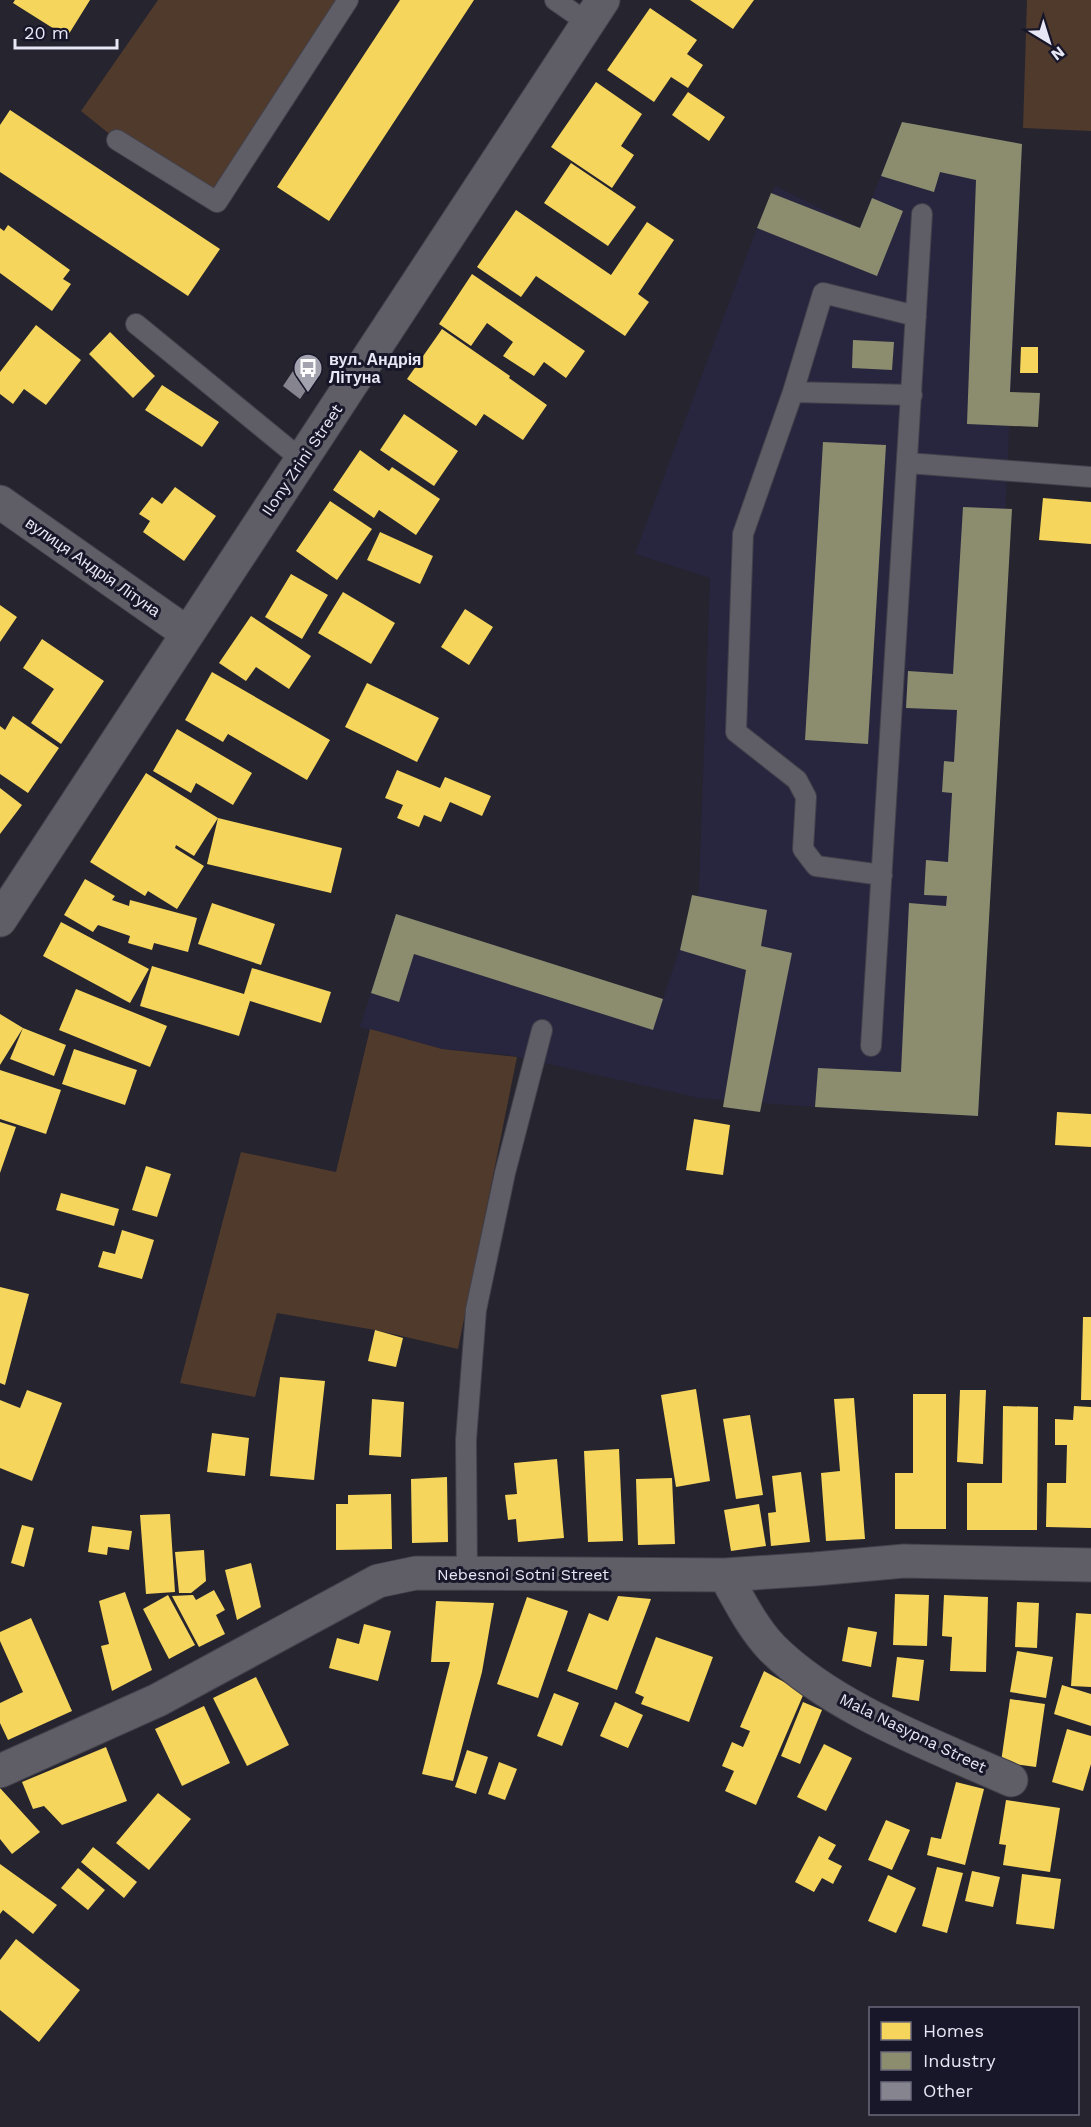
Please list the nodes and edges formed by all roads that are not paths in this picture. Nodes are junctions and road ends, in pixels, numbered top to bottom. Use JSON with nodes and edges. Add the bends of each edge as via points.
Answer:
{"nodes":[{"id":1,"x":348,"y":0,"type":"edge"},
{"id":2,"x":555,"y":0,"type":"edge"},
{"id":3,"x":596,"y":11,"type":"edge"},
{"id":4,"x":117,"y":140,"type":"dead end"},
{"id":5,"x":922,"y":214,"type":"dead end"},
{"id":6,"x":916,"y":316,"type":"junction"},
{"id":7,"x":136,"y":324,"type":"dead end"},
{"id":8,"x":793,"y":392,"type":"junction"},
{"id":9,"x":912,"y":395,"type":"junction"},
{"id":10,"x":302,"y":460,"type":"junction"},
{"id":11,"x":908,"y":464,"type":"junction"},
{"id":12,"x":1091,"y":477,"type":"edge"},
{"id":13,"x":0,"y":502,"type":"edge"},
{"id":14,"x":187,"y":633,"type":"junction"},
{"id":15,"x":882,"y":875,"type":"junction"},
{"id":16,"x":0,"y":920,"type":"edge"},
{"id":17,"x":542,"y":1030,"type":"dead end"},
{"id":18,"x":871,"y":1046,"type":"dead end"},
{"id":19,"x":1091,"y":1564,"type":"edge"},
{"id":20,"x":467,"y":1574,"type":"junction"},
{"id":21,"x":725,"y":1575,"type":"junction"},
{"id":22,"x":0,"y":1771,"type":"edge"},
{"id":23,"x":1011,"y":1780,"type":"dead end"}],
"edges":[{"from":1,"to":4,"type":"lane","via":[[217,202]]},
{"from":2,"to":3,"type":"lane"},
{"from":3,"to":10,"type":"street","name":"Ilony Zrini Street"},
{"from":5,"to":6,"type":"lane"},
{"from":6,"to":8,"type":"lane","via":[[823,293]]},
{"from":6,"to":9,"type":"lane"},
{"from":7,"to":10,"type":"lane"},
{"from":8,"to":9,"type":"lane"},
{"from":8,"to":15,"type":"lane","via":[[743,534],[736,732],[797,780],[806,797],[803,849],[816,866]]},
{"from":9,"to":11,"type":"lane"},
{"from":10,"to":14,"type":"street","name":"Ilony Zrini Street"},
{"from":11,"to":12,"type":"lane"},
{"from":11,"to":15,"type":"lane"},
{"from":13,"to":14,"type":"street","name":"вулиця Андрія Літуна"},
{"from":14,"to":16,"type":"street","name":"Ilony Zrini Street"},
{"from":15,"to":18,"type":"lane"},
{"from":17,"to":20,"type":"lane","via":[[505,1173],[476,1310],[466,1440]]},
{"from":19,"to":21,"type":"street","name":"Nebesnoi Sotni Street","via":[[904,1561]]},
{"from":20,"to":21,"type":"street","name":"Nebesnoi Sotni Street"},
{"from":20,"to":22,"type":"street","name":"Nebesnoi Sotni Street","via":[[416,1573],[378,1581],[158,1700]]},
{"from":21,"to":23,"type":"street","name":"Mala Nasypna Street","via":[[747,1616],[771,1647],[802,1673],[854,1707]]}]}
